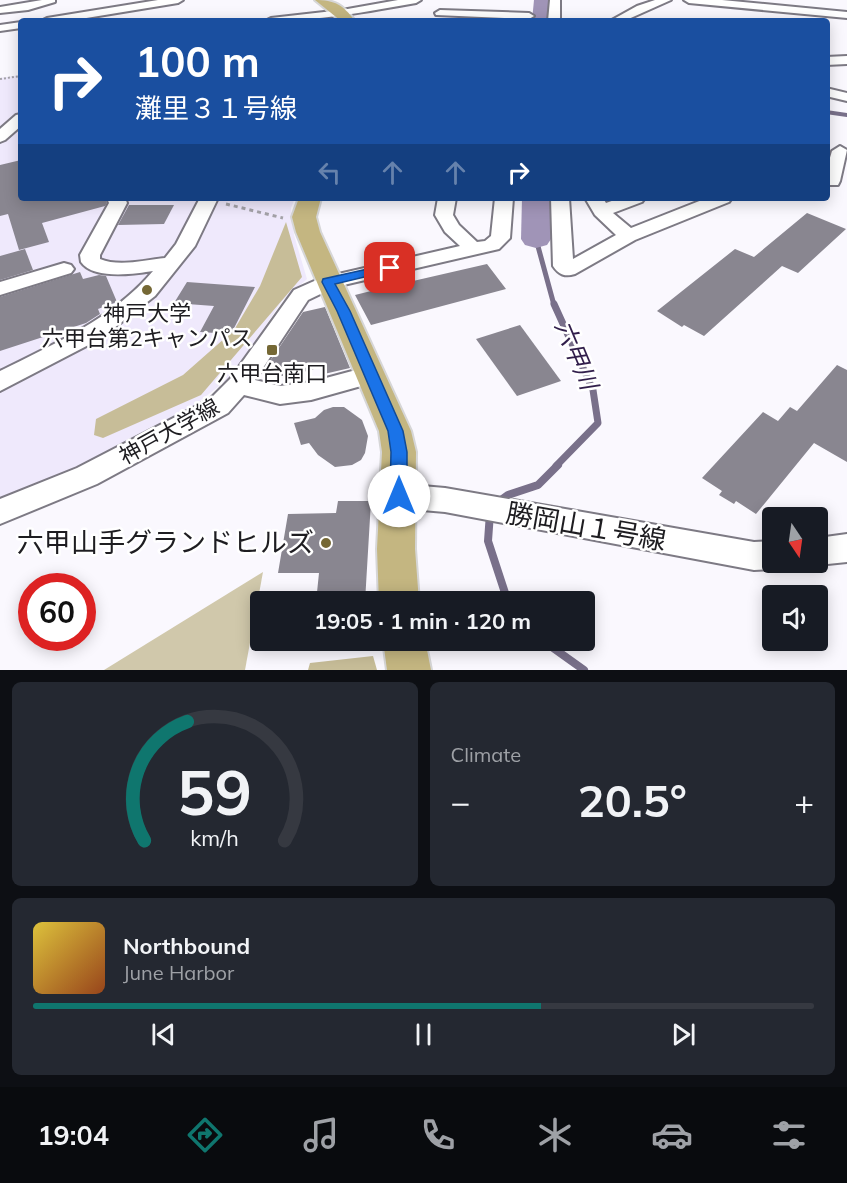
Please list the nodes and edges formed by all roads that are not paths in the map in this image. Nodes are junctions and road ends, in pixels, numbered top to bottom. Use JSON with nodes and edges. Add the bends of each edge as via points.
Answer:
{"nodes":[{"id":1,"x":50,"y":0,"type":"edge"},
{"id":2,"x":178,"y":0,"type":"edge"},
{"id":3,"x":322,"y":0,"type":"edge"},
{"id":4,"x":416,"y":0,"type":"edge"},
{"id":5,"x":440,"y":0,"type":"edge"},
{"id":6,"x":666,"y":0,"type":"edge"},
{"id":7,"x":689,"y":0,"type":"edge"},
{"id":8,"x":842,"y":0,"type":"edge"},
{"id":9,"x":28,"y":4,"type":"edge"},
{"id":10,"x":508,"y":5,"type":"dead end"},
{"id":11,"x":709,"y":6,"type":"edge"},
{"id":12,"x":140,"y":7,"type":"edge"},
{"id":13,"x":0,"y":10,"type":"edge"},
{"id":14,"x":529,"y":15,"type":"edge"},
{"id":15,"x":847,"y":15,"type":"edge"},
{"id":16,"x":345,"y":17,"type":"edge"},
{"id":17,"x":439,"y":17,"type":"edge"},
{"id":18,"x":822,"y":17,"type":"edge"},
{"id":19,"x":67,"y":18,"type":"edge"},
{"id":20,"x":326,"y":18,"type":"edge"},
{"id":21,"x":622,"y":18,"type":"edge"},
{"id":22,"x":847,"y":60,"type":"edge"},
{"id":23,"x":830,"y":61,"type":"edge"},
{"id":24,"x":830,"y":93,"type":"edge"},
{"id":25,"x":847,"y":97,"type":"edge"},
{"id":26,"x":18,"y":119,"type":"edge"},
{"id":27,"x":0,"y":120,"type":"edge"},
{"id":28,"x":18,"y":122,"type":"edge"},
{"id":29,"x":0,"y":137,"type":"edge"},
{"id":30,"x":838,"y":151,"type":"edge"},
{"id":31,"x":832,"y":181,"type":"dead end"},
{"id":32,"x":117,"y":201,"type":"edge"},
{"id":33,"x":208,"y":201,"type":"edge"},
{"id":34,"x":446,"y":201,"type":"edge"},
{"id":35,"x":504,"y":201,"type":"edge"},
{"id":36,"x":560,"y":201,"type":"edge"},
{"id":37,"x":617,"y":201,"type":"edge"},
{"id":38,"x":716,"y":201,"type":"edge"},
{"id":39,"x":598,"y":204,"type":"edge"},
{"id":40,"x":307,"y":207,"type":"edge"},
{"id":41,"x":628,"y":236,"type":"junction"},
{"id":42,"x":473,"y":249,"type":"junction"},
{"id":43,"x":171,"y":263,"type":"junction"},
{"id":44,"x":64,"y":269,"type":"dead end"},
{"id":45,"x":328,"y":282,"type":"junction"},
{"id":46,"x":0,"y":289,"type":"edge"},
{"id":47,"x":371,"y":375,"type":"junction"},
{"id":48,"x":0,"y":382,"type":"edge"},
{"id":49,"x":239,"y":385,"type":"junction"},
{"id":50,"x":399,"y":496,"type":"junction"},
{"id":51,"x":0,"y":512,"type":"edge"},
{"id":52,"x":847,"y":548,"type":"edge"},
{"id":53,"x":828,"y":550,"type":"edge"},
{"id":54,"x":762,"y":556,"type":"edge"},
{"id":55,"x":398,"y":591,"type":"edge"},
{"id":56,"x":406,"y":651,"type":"edge"},
{"id":57,"x":409,"y":670,"type":"edge"}],
"edges":[{"from":1,"to":9,"type":"street"},
{"from":2,"to":12,"type":"street"},
{"from":3,"to":16,"type":"main road"},
{"from":4,"to":16,"type":"street","via":[[403,8]]},
{"from":5,"to":17,"type":"street"},
{"from":6,"to":21,"type":"street"},
{"from":7,"to":11,"type":"street"},
{"from":8,"to":18,"type":"street"},
{"from":9,"to":13,"type":"street"},
{"from":10,"to":14,"type":"street"},
{"from":11,"to":18,"type":"street"},
{"from":12,"to":19,"type":"street"},
{"from":14,"to":17,"type":"street"},
{"from":15,"to":18,"type":"street"},
{"from":16,"to":20,"type":"street"},
{"from":22,"to":23,"type":"street"},
{"from":24,"to":25,"type":"street"},
{"from":26,"to":27,"type":"street"},
{"from":28,"to":29,"type":"street"},
{"from":30,"to":31,"type":"street"},
{"from":32,"to":43,"type":"street","via":[[90,255],[91,262],[97,267],[119,268]]},
{"from":33,"to":43,"type":"street","via":[[185,246]]},
{"from":34,"to":42,"type":"street","via":[[444,215]]},
{"from":35,"to":42,"type":"street","name":"神戸大学線","via":[[500,238],[492,245]]},
{"from":36,"to":41,"type":"street","via":[[563,266],[568,270]]},
{"from":37,"to":39,"type":"street"},
{"from":38,"to":41,"type":"street"},
{"from":39,"to":41,"type":"street"},
{"from":40,"to":45,"type":"main road","via":[[308,232]]},
{"from":42,"to":45,"type":"street","name":"神戸大学線"},
{"from":43,"to":48,"type":"street","via":[[148,291],[92,334]]},
{"from":44,"to":46,"type":"street"},
{"from":45,"to":47,"type":"main road"},
{"from":45,"to":49,"type":"street","name":"神戸大学線","via":[[301,295],[294,303]]},
{"from":47,"to":49,"type":"street","via":[[280,395]]},
{"from":47,"to":50,"type":"main road","via":[[398,443]]},
{"from":49,"to":51,"type":"street","name":"神戸大学線","via":[[203,416],[77,480]]},
{"from":50,"to":54,"type":"street","name":"勝岡山１号線","via":[[445,500]]},
{"from":50,"to":55,"type":"main road"},
{"from":52,"to":53,"type":"street"},
{"from":56,"to":57,"type":"main road"}]}
